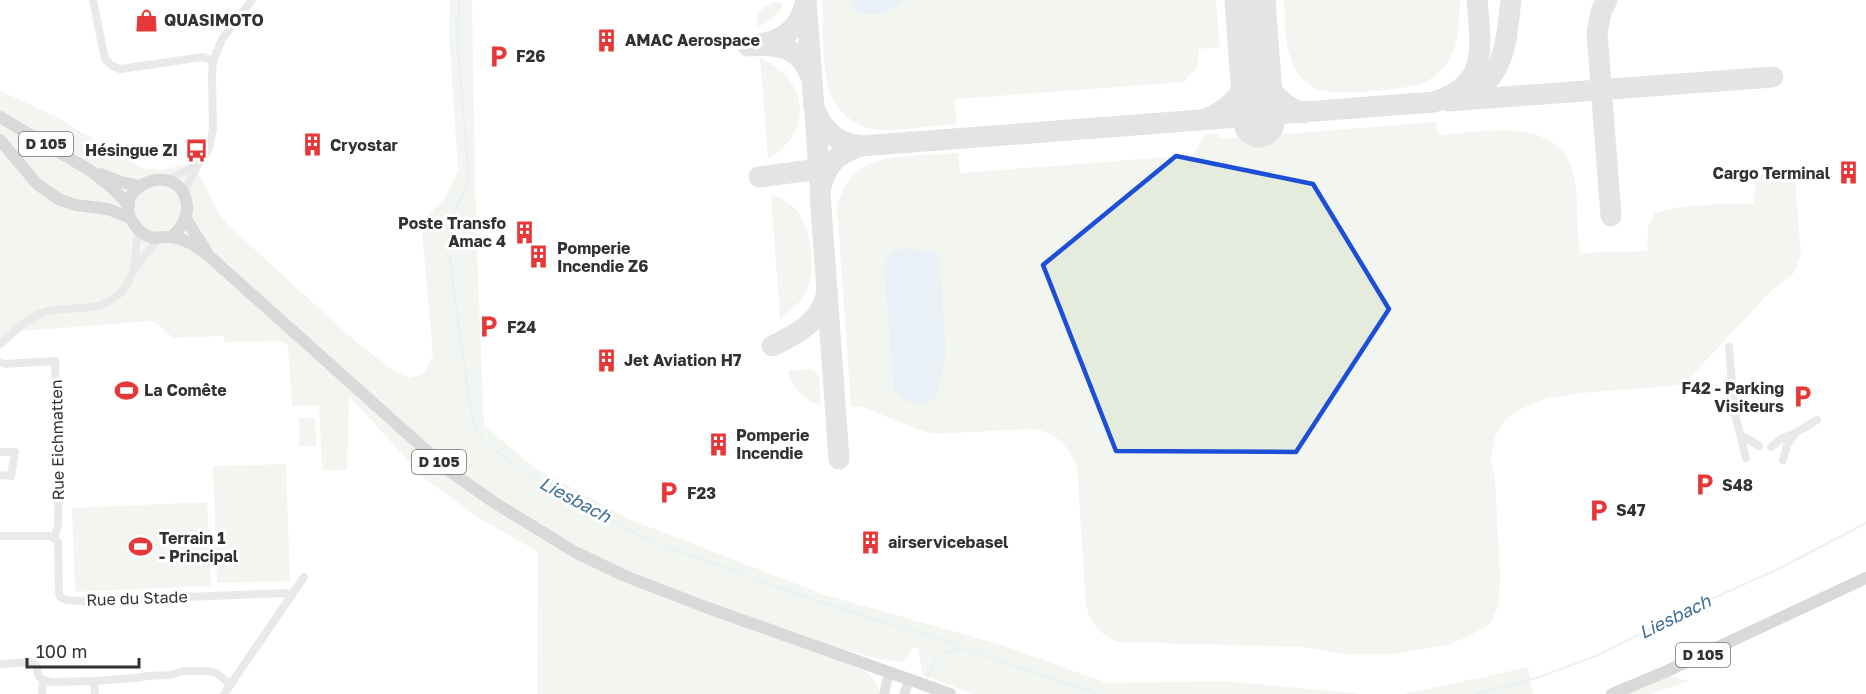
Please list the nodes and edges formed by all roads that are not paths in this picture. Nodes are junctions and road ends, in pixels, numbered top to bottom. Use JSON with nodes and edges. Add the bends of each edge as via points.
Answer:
{"nodes":[{"id":1,"x":93,"y":0,"type":"edge"},
{"id":2,"x":252,"y":0,"type":"edge"},
{"id":3,"x":213,"y":60,"type":"junction"},
{"id":4,"x":0,"y":117,"type":"edge"},
{"id":5,"x":0,"y":140,"type":"edge"},
{"id":6,"x":198,"y":164,"type":"junction"},
{"id":7,"x":91,"y":171,"type":"junction"},
{"id":8,"x":168,"y":180,"type":"junction"},
{"id":9,"x":140,"y":186,"type":"junction"},
{"id":10,"x":183,"y":195,"type":"junction"},
{"id":11,"x":129,"y":205,"type":"junction"},
{"id":12,"x":130,"y":218,"type":"junction"},
{"id":13,"x":186,"y":219,"type":"junction"},
{"id":14,"x":138,"y":230,"type":"junction"},
{"id":15,"x":165,"y":238,"type":"junction"},
{"id":16,"x":209,"y":256,"type":"junction"},
{"id":17,"x":134,"y":272,"type":"junction"},
{"id":18,"x":0,"y":343,"type":"edge"},
{"id":19,"x":1730,"y":347,"type":"dead end"},
{"id":20,"x":0,"y":362,"type":"edge"},
{"id":21,"x":1817,"y":420,"type":"dead end"},
{"id":22,"x":1795,"y":433,"type":"junction"},
{"id":23,"x":1742,"y":435,"type":"junction"},
{"id":24,"x":1759,"y":446,"type":"dead end"},
{"id":25,"x":1771,"y":447,"type":"dead end"},
{"id":26,"x":0,"y":452,"type":"edge"},
{"id":27,"x":1746,"y":458,"type":"dead end"},
{"id":28,"x":1783,"y":459,"type":"dead end"},
{"id":29,"x":0,"y":476,"type":"edge"},
{"id":30,"x":0,"y":536,"type":"edge"},
{"id":31,"x":54,"y":538,"type":"junction"},
{"id":32,"x":304,"y":577,"type":"dead end"},
{"id":33,"x":1866,"y":578,"type":"edge"},
{"id":34,"x":292,"y":596,"type":"junction"},
{"id":35,"x":0,"y":664,"type":"edge"},
{"id":36,"x":889,"y":672,"type":"junction"},
{"id":37,"x":43,"y":680,"type":"junction"},
{"id":38,"x":94,"y":681,"type":"junction"},
{"id":39,"x":914,"y":681,"type":"junction"},
{"id":40,"x":231,"y":685,"type":"junction"},
{"id":41,"x":42,"y":694,"type":"edge"},
{"id":42,"x":95,"y":694,"type":"edge"},
{"id":43,"x":224,"y":694,"type":"edge"},
{"id":44,"x":884,"y":694,"type":"edge"},
{"id":45,"x":904,"y":694,"type":"edge"},
{"id":46,"x":950,"y":694,"type":"edge"},
{"id":47,"x":1612,"y":694,"type":"edge"}],
"edges":[{"from":1,"to":3,"type":"street","via":[[105,59],[111,65],[120,69],[203,57]]},
{"from":2,"to":3,"type":"street","via":[[222,39]]},
{"from":3,"to":6,"type":"street","via":[[213,129],[209,149]]},
{"from":4,"to":7,"type":"main road","number":"D 105"},
{"from":5,"to":12,"type":"main road","number":"D 105","via":[[37,184],[55,196]]},
{"from":6,"to":8,"type":"street"},
{"from":6,"to":10,"type":"street"},
{"from":7,"to":9,"type":"main road","number":"D 105"},
{"from":7,"to":11,"type":"main road","number":"D 105"},
{"from":8,"to":9,"type":"main road","via":[[157,179]]},
{"from":8,"to":10,"type":"main road"},
{"from":9,"to":11,"type":"main road","via":[[130,197]]},
{"from":10,"to":13,"type":"main road"},
{"from":11,"to":12,"type":"main road"},
{"from":12,"to":14,"type":"main road"},
{"from":13,"to":15,"type":"main road","via":[[182,227]]},
{"from":13,"to":16,"type":"main road","number":"D 105"},
{"from":14,"to":15,"type":"main road","via":[[144,236]]},
{"from":14,"to":17,"type":"street"},
{"from":15,"to":16,"type":"main road","number":"D 105","via":[[191,244]]},
{"from":15,"to":17,"type":"street"},
{"from":16,"to":36,"type":"main road","number":"D 105","via":[[448,470],[512,514],[575,552],[625,576]]},
{"from":17,"to":18,"type":"street","via":[[118,295],[105,303],[43,313]]},
{"from":19,"to":23,"type":"street","via":[[1734,410]]},
{"from":20,"to":31,"type":"street","name":"Rue Eichmatten","via":[[55,361],[59,478]]},
{"from":21,"to":22,"type":"street"},
{"from":22,"to":25,"type":"street"},
{"from":22,"to":28,"type":"street"},
{"from":23,"to":24,"type":"street"},
{"from":23,"to":27,"type":"street"},
{"from":26,"to":29,"type":"street","via":[[15,452],[11,476]]},
{"from":30,"to":31,"type":"street"},
{"from":31,"to":34,"type":"street","name":"Rue du Stade","via":[[58,542],[60,597],[67,600],[285,593]]},
{"from":32,"to":34,"type":"street"},
{"from":33,"to":47,"type":"main road","number":"D 105"},
{"from":34,"to":40,"type":"street"},
{"from":35,"to":37,"type":"street","via":[[30,662],[36,665]]},
{"from":36,"to":39,"type":"main road","number":"D 105"},
{"from":36,"to":44,"type":"street"},
{"from":37,"to":38,"type":"street"},
{"from":37,"to":41,"type":"street"},
{"from":38,"to":40,"type":"street","via":[[209,671]]},
{"from":38,"to":42,"type":"street"},
{"from":39,"to":45,"type":"street"},
{"from":39,"to":46,"type":"main road","number":"D 105"},
{"from":40,"to":43,"type":"street"}]}
